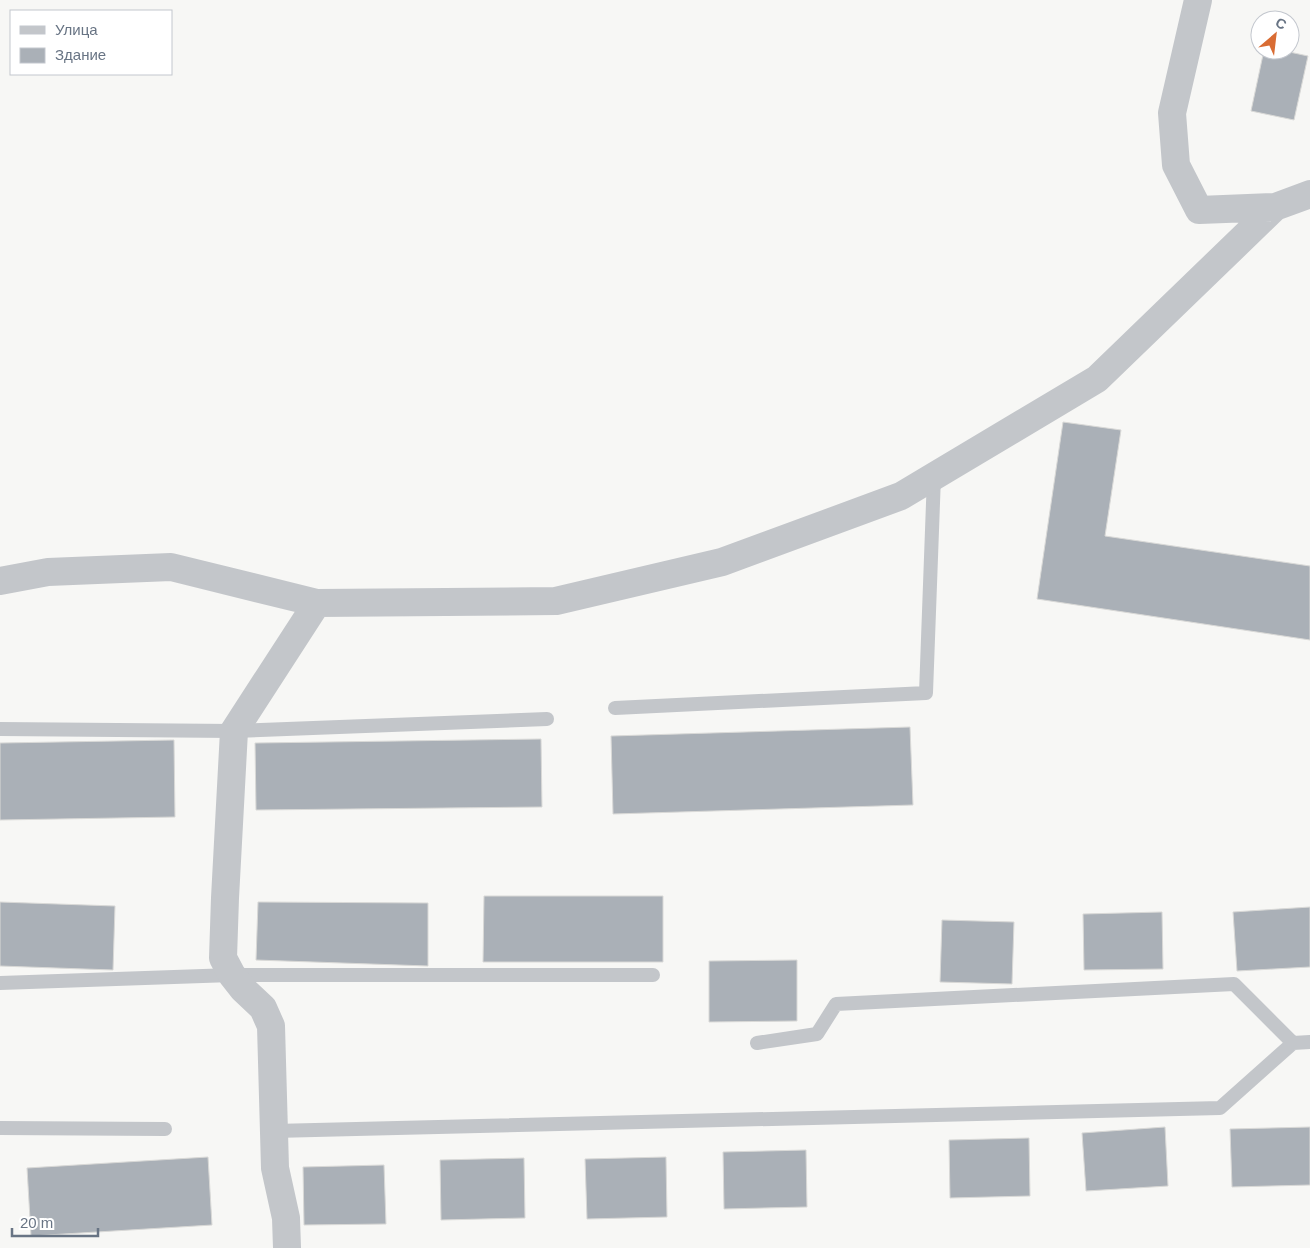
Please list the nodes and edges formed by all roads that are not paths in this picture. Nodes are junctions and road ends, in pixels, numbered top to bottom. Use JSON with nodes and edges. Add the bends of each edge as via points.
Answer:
{"nodes":[{"id":1,"x":1198,"y":0,"type":"edge"},
{"id":2,"x":1310,"y":194,"type":"edge"},
{"id":3,"x":1275,"y":207,"type":"junction"},
{"id":4,"x":934,"y":476,"type":"junction"},
{"id":5,"x":0,"y":581,"type":"edge"},
{"id":6,"x":317,"y":603,"type":"junction"},
{"id":7,"x":615,"y":708,"type":"dead end"},
{"id":8,"x":547,"y":719,"type":"dead end"},
{"id":9,"x":0,"y":729,"type":"edge"},
{"id":10,"x":234,"y":731,"type":"junction"},
{"id":11,"x":232,"y":975,"type":"junction"},
{"id":12,"x":653,"y":975,"type":"dead end"},
{"id":13,"x":0,"y":984,"type":"edge"},
{"id":14,"x":1310,"y":1042,"type":"edge"},
{"id":15,"x":757,"y":1043,"type":"dead end"},
{"id":16,"x":1293,"y":1043,"type":"junction"},
{"id":17,"x":0,"y":1128,"type":"edge"},
{"id":18,"x":164,"y":1129,"type":"dead end"},
{"id":19,"x":274,"y":1131,"type":"junction"},
{"id":20,"x":287,"y":1248,"type":"edge"}],
"edges":[{"from":1,"to":3,"type":"street","via":[[1172,113],[1176,166],[1199,210]]},
{"from":2,"to":3,"type":"street"},
{"from":3,"to":4,"type":"street","via":[[1096,379]]},
{"from":4,"to":6,"type":"street","via":[[901,496],[722,562],[556,601]]},
{"from":4,"to":7,"type":"lane","via":[[926,693]]},
{"from":5,"to":6,"type":"street","via":[[48,572],[171,568]]},
{"from":6,"to":10,"type":"street"},
{"from":8,"to":10,"type":"lane"},
{"from":9,"to":10,"type":"lane"},
{"from":10,"to":11,"type":"street","via":[[223,958]]},
{"from":11,"to":12,"type":"lane"},
{"from":11,"to":13,"type":"lane"},
{"from":11,"to":19,"type":"street","via":[[263,1008],[271,1026]]},
{"from":14,"to":16,"type":"lane"},
{"from":15,"to":16,"type":"lane","via":[[817,1034],[836,1004],[1234,984]]},
{"from":16,"to":19,"type":"lane","via":[[1220,1108]]},
{"from":17,"to":18,"type":"lane"},
{"from":19,"to":20,"type":"street","via":[[274,1168],[286,1218]]}]}
